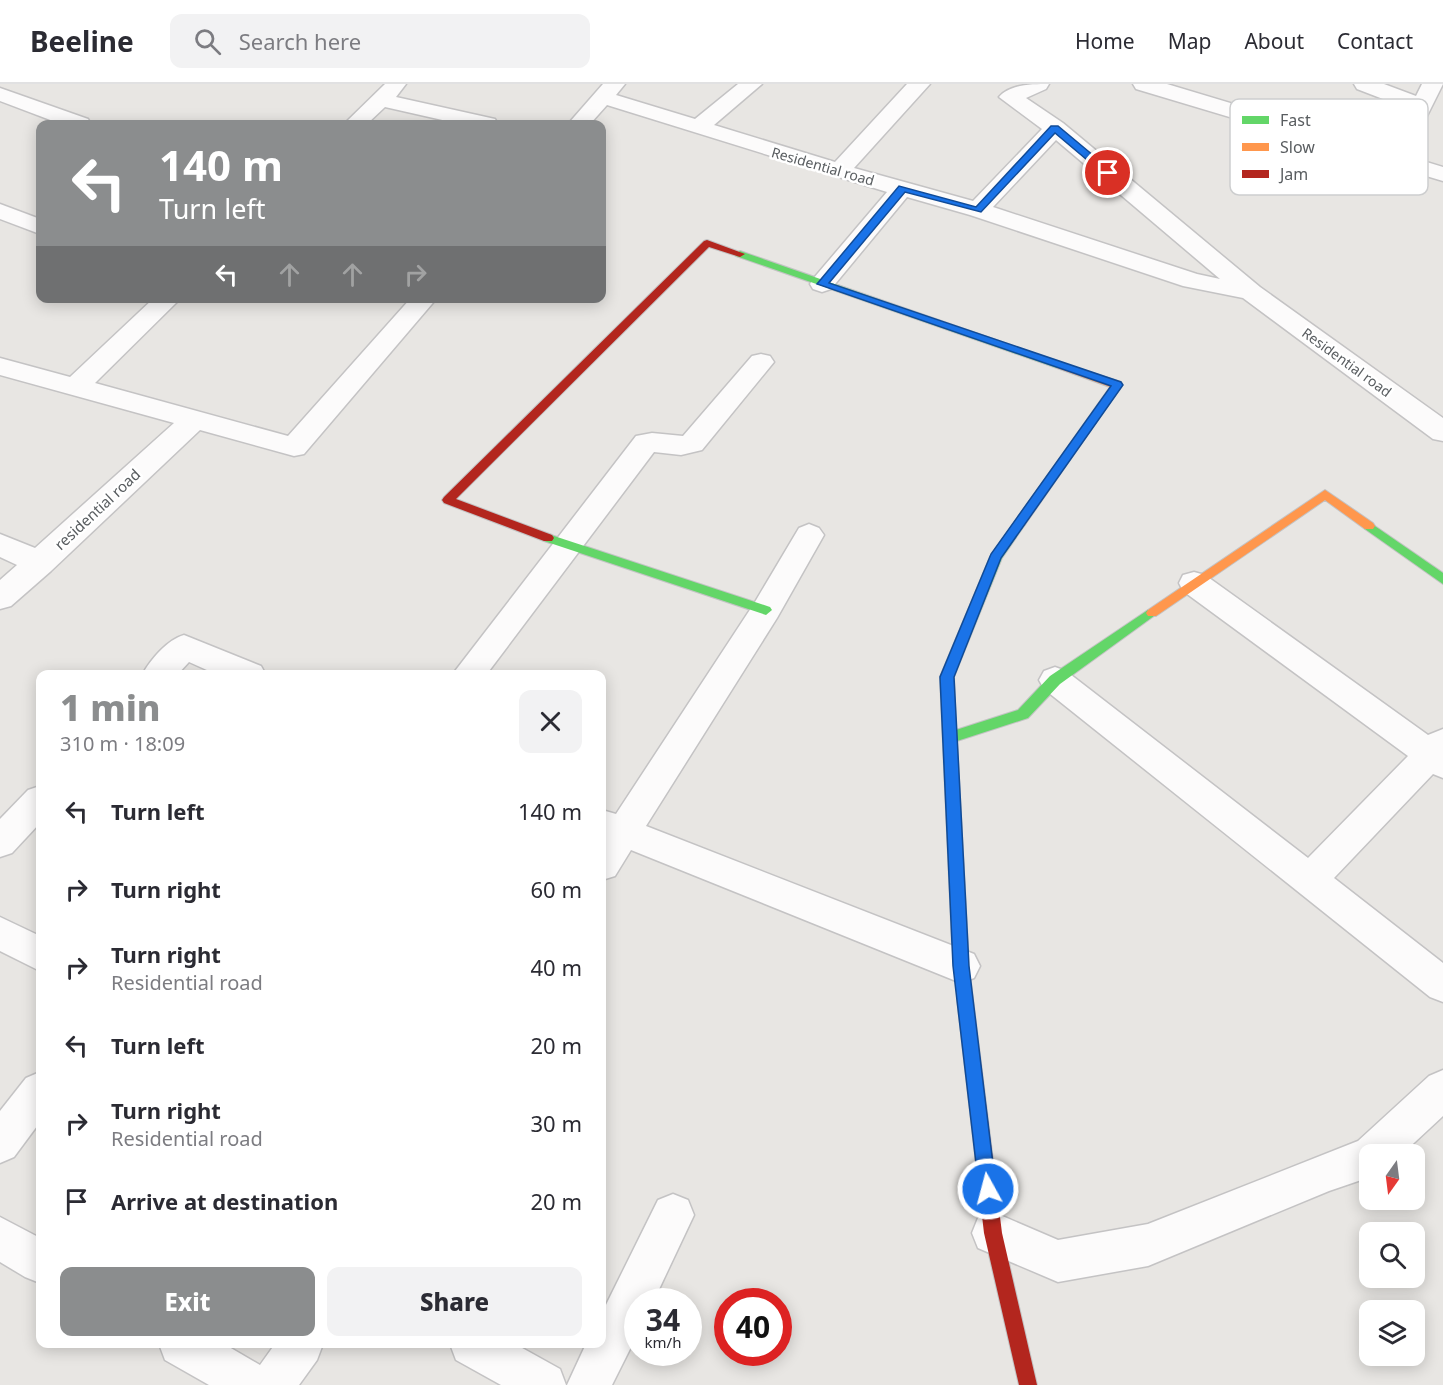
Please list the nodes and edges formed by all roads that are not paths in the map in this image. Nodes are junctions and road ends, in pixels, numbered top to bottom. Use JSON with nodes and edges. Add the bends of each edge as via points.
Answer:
{"nodes":[{"id":1,"x":397,"y":84,"type":"edge"},
{"id":2,"x":751,"y":84,"type":"edge"},
{"id":3,"x":919,"y":84,"type":"edge"},
{"id":4,"x":1038,"y":84,"type":"edge"},
{"id":5,"x":1144,"y":84,"type":"edge"},
{"id":6,"x":1365,"y":84,"type":"edge"},
{"id":7,"x":1433,"y":84,"type":"edge"},
{"id":8,"x":608,"y":91,"type":"edge"},
{"id":9,"x":0,"y":94,"type":"edge"},
{"id":10,"x":1403,"y":99,"type":"edge"},
{"id":11,"x":1425,"y":99,"type":"edge"},
{"id":12,"x":381,"y":100,"type":"junction"},
{"id":13,"x":1230,"y":110,"type":"edge"},
{"id":14,"x":69,"y":120,"type":"edge"},
{"id":15,"x":359,"y":120,"type":"edge"},
{"id":16,"x":469,"y":120,"type":"edge"},
{"id":17,"x":583,"y":120,"type":"edge"},
{"id":18,"x":697,"y":128,"type":"junction"},
{"id":19,"x":1055,"y":128,"type":"junction"},
{"id":20,"x":1428,"y":169,"type":"edge"},
{"id":21,"x":839,"y":171,"type":"junction"},
{"id":22,"x":1443,"y":174,"type":"edge"},
{"id":23,"x":903,"y":188,"type":"junction"},
{"id":24,"x":978,"y":210,"type":"junction"},
{"id":25,"x":0,"y":211,"type":"edge"},
{"id":26,"x":36,"y":225,"type":"edge"},
{"id":27,"x":822,"y":284,"type":"junction"},
{"id":28,"x":1251,"y":292,"type":"junction"},
{"id":29,"x":164,"y":303,"type":"edge"},
{"id":30,"x":421,"y":303,"type":"edge"},
{"id":31,"x":761,"y":362,"type":"dead end"},
{"id":32,"x":0,"y":366,"type":"edge"},
{"id":33,"x":76,"y":386,"type":"junction"},
{"id":34,"x":194,"y":420,"type":"junction"},
{"id":35,"x":1443,"y":432,"type":"edge"},
{"id":36,"x":809,"y":535,"type":"dead end"},
{"id":37,"x":568,"y":544,"type":"junction"},
{"id":38,"x":0,"y":545,"type":"edge"},
{"id":39,"x":40,"y":563,"type":"junction"},
{"id":40,"x":1443,"y":579,"type":"edge"},
{"id":41,"x":1194,"y":583,"type":"junction"},
{"id":42,"x":0,"y":598,"type":"edge"},
{"id":43,"x":766,"y":610,"type":"junction"},
{"id":44,"x":163,"y":670,"type":"edge"},
{"id":45,"x":238,"y":670,"type":"edge"},
{"id":46,"x":472,"y":670,"type":"edge"},
{"id":47,"x":1055,"y":680,"type":"junction"},
{"id":48,"x":950,"y":738,"type":"junction"},
{"id":49,"x":1438,"y":753,"type":"edge"},
{"id":50,"x":36,"y":804,"type":"edge"},
{"id":51,"x":612,"y":828,"type":"edge"},
{"id":52,"x":0,"y":843,"type":"edge"},
{"id":53,"x":606,"y":850,"type":"edge"},
{"id":54,"x":1310,"y":879,"type":"junction"},
{"id":55,"x":0,"y":933,"type":"edge"},
{"id":56,"x":36,"y":952,"type":"edge"},
{"id":57,"x":961,"y":966,"type":"junction"},
{"id":58,"x":1443,"y":985,"type":"edge"},
{"id":59,"x":1443,"y":1089,"type":"edge"},
{"id":60,"x":36,"y":1096,"type":"edge"},
{"id":61,"x":0,"y":1143,"type":"edge"},
{"id":62,"x":1384,"y":1144,"type":"edge"},
{"id":63,"x":1359,"y":1160,"type":"edge"},
{"id":64,"x":673,"y":1215,"type":"dead end"},
{"id":65,"x":993,"y":1233,"type":"junction"},
{"id":66,"x":0,"y":1238,"type":"edge"},
{"id":67,"x":36,"y":1260,"type":"edge"},
{"id":68,"x":188,"y":1348,"type":"edge"},
{"id":69,"x":298,"y":1348,"type":"edge"},
{"id":70,"x":478,"y":1348,"type":"edge"},
{"id":71,"x":252,"y":1385,"type":"edge"},
{"id":72,"x":273,"y":1385,"type":"edge"},
{"id":73,"x":544,"y":1385,"type":"edge"},
{"id":74,"x":589,"y":1385,"type":"edge"},
{"id":75,"x":1028,"y":1385,"type":"edge"}],
"edges":[{"from":1,"to":12,"type":"street"},
{"from":2,"to":18,"type":"street"},
{"from":3,"to":21,"type":"street"},
{"from":4,"to":19,"type":"street","name":"Residential road","via":[[1010,97]]},
{"from":5,"to":13,"type":"street"},
{"from":6,"to":10,"type":"street"},
{"from":7,"to":11,"type":"street"},
{"from":8,"to":17,"type":"street"},
{"from":8,"to":18,"type":"street","name":"Residential road"},
{"from":9,"to":14,"type":"street"},
{"from":12,"to":15,"type":"street"},
{"from":12,"to":16,"type":"street"},
{"from":18,"to":21,"type":"street","name":"Residential road"},
{"from":19,"to":24,"type":"street"},
{"from":19,"to":28,"type":"street","name":"Residential road"},
{"from":20,"to":22,"type":"street"},
{"from":21,"to":23,"type":"street","name":"Residential road"},
{"from":23,"to":24,"type":"street","name":"Residential road"},
{"from":23,"to":27,"type":"street"},
{"from":24,"to":28,"type":"street","name":"Residential road","via":[[1192,281]]},
{"from":25,"to":26,"type":"street"},
{"from":27,"to":37,"type":"street","via":[[707,243],[448,500]]},
{"from":27,"to":48,"type":"street","via":[[1117,385],[996,557],[947,677]]},
{"from":28,"to":35,"type":"street","name":"Residential road"},
{"from":29,"to":33,"type":"street"},
{"from":30,"to":34,"type":"street","via":[[294,447]]},
{"from":31,"to":37,"type":"street","via":[[692,443],[646,443]]},
{"from":32,"to":33,"type":"street"},
{"from":33,"to":34,"type":"street"},
{"from":34,"to":39,"type":"street","name":"residential road"},
{"from":36,"to":43,"type":"street"},
{"from":37,"to":43,"type":"street"},
{"from":37,"to":46,"type":"street"},
{"from":38,"to":39,"type":"street"},
{"from":39,"to":42,"type":"street","name":"residential road"},
{"from":40,"to":41,"type":"street","via":[[1325,494]]},
{"from":41,"to":47,"type":"street"},
{"from":41,"to":49,"type":"street"},
{"from":43,"to":51,"type":"street"},
{"from":44,"to":45,"type":"street","via":[[184,647]]},
{"from":47,"to":48,"type":"street","via":[[1023,714]]},
{"from":47,"to":54,"type":"street"},
{"from":48,"to":57,"type":"street"},
{"from":49,"to":54,"type":"street"},
{"from":50,"to":52,"type":"street"},
{"from":51,"to":53,"type":"street"},
{"from":51,"to":57,"type":"street"},
{"from":54,"to":58,"type":"street"},
{"from":55,"to":56,"type":"street"},
{"from":57,"to":65,"type":"street"},
{"from":59,"to":62,"type":"street"},
{"from":60,"to":61,"type":"street"},
{"from":63,"to":65,"type":"street","via":[[1148,1245],[1058,1261]]},
{"from":64,"to":74,"type":"street"},
{"from":65,"to":75,"type":"street"},
{"from":66,"to":67,"type":"street"},
{"from":68,"to":71,"type":"street"},
{"from":69,"to":72,"type":"street"},
{"from":70,"to":73,"type":"street"}]}
